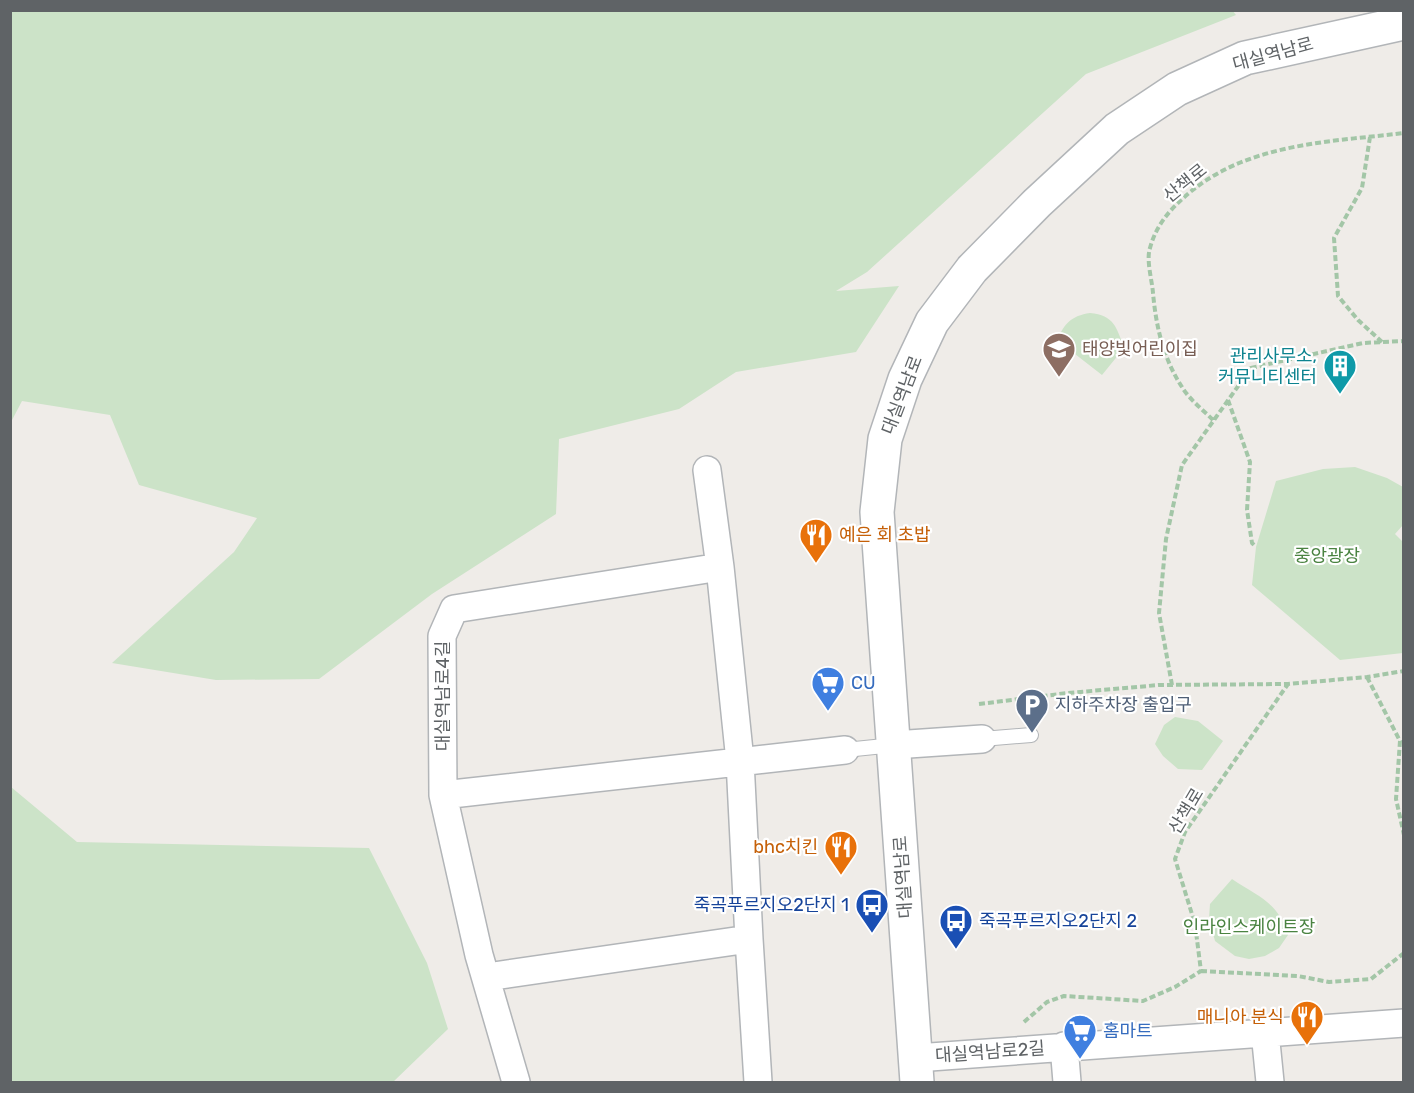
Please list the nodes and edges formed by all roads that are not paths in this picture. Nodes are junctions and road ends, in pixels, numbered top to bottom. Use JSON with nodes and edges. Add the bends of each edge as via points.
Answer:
{"nodes":[{"id":1,"x":1404,"y":23,"type":"edge"},
{"id":2,"x":707,"y":470,"type":"dead end"},
{"id":3,"x":720,"y":567,"type":"junction"},
{"id":4,"x":1031,"y":735,"type":"dead end"},
{"id":5,"x":982,"y":739,"type":"joint"},
{"id":6,"x":894,"y":745,"type":"junction"},
{"id":7,"x":845,"y":750,"type":"joint"},
{"id":8,"x":740,"y":761,"type":"junction"},
{"id":9,"x":443,"y":795,"type":"junction"},
{"id":10,"x":749,"y":939,"type":"junction"},
{"id":11,"x":487,"y":977,"type":"junction"},
{"id":12,"x":1404,"y":1023,"type":"edge"},
{"id":13,"x":1265,"y":1032,"type":"junction"},
{"id":14,"x":1064,"y":1046,"type":"junction"},
{"id":15,"x":916,"y":1070,"type":"edge"},
{"id":16,"x":516,"y":1083,"type":"edge"},
{"id":17,"x":758,"y":1083,"type":"edge"},
{"id":18,"x":1067,"y":1083,"type":"edge"},
{"id":19,"x":1269,"y":1083,"type":"edge"}],
"edges":[{"from":1,"to":6,"type":"street","name":"대실역남로","via":[[1245,58],[1177,89],[1117,129],[1037,203],[972,269],[932,322],[905,380],[885,439],[877,512]]},
{"from":2,"to":3,"type":"street"},
{"from":3,"to":8,"type":"street"},
{"from":3,"to":9,"type":"street","name":"대실역남로4길","via":[[454,609],[442,636]]},
{"from":4,"to":5,"type":"lane"},
{"from":5,"to":6,"type":"street"},
{"from":6,"to":7,"type":"lane"},
{"from":6,"to":15,"type":"street","name":"대실역남로"},
{"from":7,"to":8,"type":"street"},
{"from":8,"to":9,"type":"street"},
{"from":8,"to":10,"type":"street"},
{"from":9,"to":11,"type":"street","name":"대실역남로4길"},
{"from":10,"to":11,"type":"street"},
{"from":10,"to":17,"type":"street"},
{"from":11,"to":16,"type":"street","name":"대실역남로4길"},
{"from":12,"to":13,"type":"street","name":"대실역남로2길"},
{"from":13,"to":14,"type":"street","name":"대실역남로2길"},
{"from":13,"to":19,"type":"street"},
{"from":14,"to":15,"type":"street","name":"대실역남로2길"},
{"from":14,"to":18,"type":"street","name":"대실역남로2길"}]}
